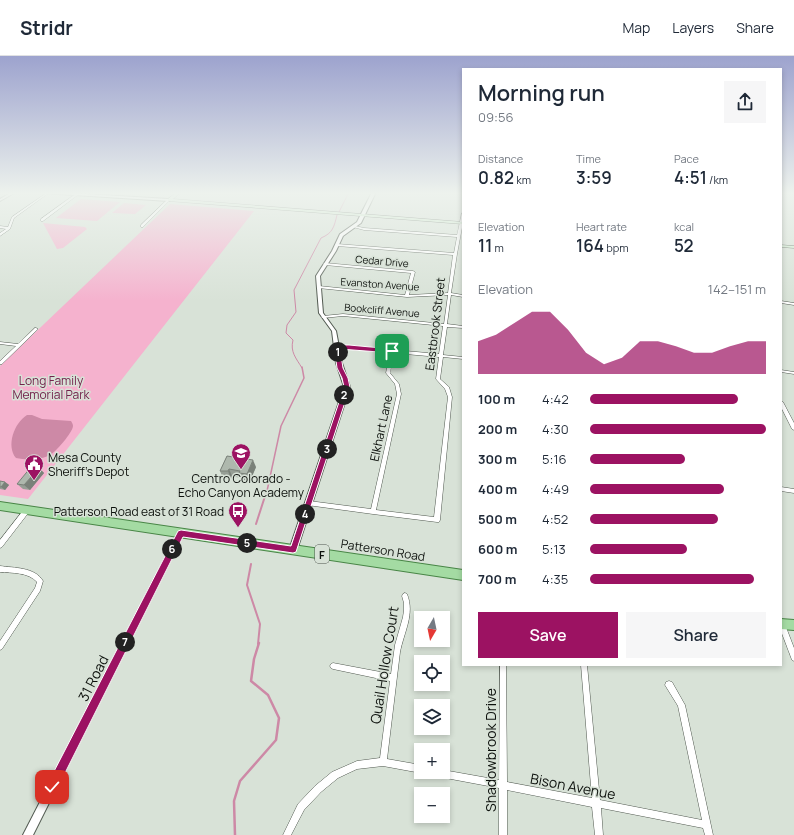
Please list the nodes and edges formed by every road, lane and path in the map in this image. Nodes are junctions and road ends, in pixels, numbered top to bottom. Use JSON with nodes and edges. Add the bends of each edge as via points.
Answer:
{"nodes":[{"id":1,"x":10,"y":228,"type":"edge"},
{"id":2,"x":353,"y":228,"type":"edge"},
{"id":3,"x":361,"y":228,"type":"edge"},
{"id":4,"x":460,"y":228,"type":"edge"},
{"id":5,"x":0,"y":235,"type":"edge"},
{"id":6,"x":458,"y":236,"type":"junction"},
{"id":7,"x":337,"y":245,"type":"junction"},
{"id":8,"x":782,"y":246,"type":"edge"},
{"id":9,"x":794,"y":247,"type":"edge"},
{"id":10,"x":455,"y":254,"type":"junction"},
{"id":11,"x":325,"y":264,"type":"junction"},
{"id":12,"x":319,"y":287,"type":"junction"},
{"id":13,"x":449,"y":294,"type":"junction"},
{"id":14,"x":407,"y":296,"type":"junction"},
{"id":15,"x":462,"y":296,"type":"edge"},
{"id":16,"x":782,"y":302,"type":"edge"},
{"id":17,"x":794,"y":304,"type":"edge"},
{"id":18,"x":323,"y":317,"type":"junction"},
{"id":19,"x":445,"y":325,"type":"junction"},
{"id":20,"x":462,"y":327,"type":"edge"},
{"id":21,"x":36,"y":329,"type":"dead end"},
{"id":22,"x":0,"y":343,"type":"edge"},
{"id":23,"x":19,"y":345,"type":"junction"},
{"id":24,"x":337,"y":347,"type":"junction"},
{"id":25,"x":392,"y":351,"type":"junction"},
{"id":26,"x":441,"y":356,"type":"junction"},
{"id":27,"x":462,"y":358,"type":"edge"},
{"id":28,"x":0,"y":364,"type":"edge"},
{"id":29,"x":782,"y":372,"type":"edge"},
{"id":30,"x":794,"y":373,"type":"edge"},
{"id":31,"x":782,"y":406,"type":"edge"},
{"id":32,"x":794,"y":428,"type":"edge"},
{"id":33,"x":782,"y":489,"type":"edge"},
{"id":34,"x":794,"y":491,"type":"edge"},
{"id":35,"x":309,"y":503,"type":"junction"},
{"id":36,"x":0,"y":506,"type":"edge"},
{"id":37,"x":27,"y":510,"type":"junction"},
{"id":38,"x":373,"y":512,"type":"junction"},
{"id":39,"x":181,"y":533,"type":"junction"},
{"id":40,"x":0,"y":545,"type":"edge"},
{"id":41,"x":293,"y":550,"type":"junction"},
{"id":42,"x":0,"y":569,"type":"edge"},
{"id":43,"x":462,"y":575,"type":"edge"},
{"id":44,"x":405,"y":596,"type":"dead end"},
{"id":45,"x":782,"y":624,"type":"edge"},
{"id":46,"x":794,"y":626,"type":"edge"},
{"id":47,"x":782,"y":627,"type":"edge"},
{"id":48,"x":0,"y":647,"type":"edge"},
{"id":49,"x":794,"y":658,"type":"edge"},
{"id":50,"x":333,"y":666,"type":"dead end"},
{"id":51,"x":503,"y":666,"type":"edge"},
{"id":52,"x":584,"y":666,"type":"edge"},
{"id":53,"x":394,"y":678,"type":"junction"},
{"id":54,"x":669,"y":685,"type":"dead end"},
{"id":55,"x":383,"y":762,"type":"junction"},
{"id":56,"x":414,"y":768,"type":"edge"},
{"id":57,"x":450,"y":775,"type":"edge"},
{"id":58,"x":502,"y":784,"type":"junction"},
{"id":59,"x":596,"y":804,"type":"junction"},
{"id":60,"x":707,"y":825,"type":"junction"},
{"id":61,"x":28,"y":835,"type":"edge"},
{"id":62,"x":286,"y":835,"type":"edge"},
{"id":63,"x":503,"y":835,"type":"edge"},
{"id":64,"x":599,"y":835,"type":"edge"},
{"id":65,"x":709,"y":835,"type":"edge"}],
"edges":[{"from":1,"to":5,"type":"street"},
{"from":2,"to":7,"type":"street","via":[[341,235]]},
{"from":3,"to":6,"type":"street"},
{"from":4,"to":6,"type":"street","name":"Eastbrook Street"},
{"from":6,"to":10,"type":"street","name":"Eastbrook Street"},
{"from":7,"to":10,"type":"street"},
{"from":7,"to":11,"type":"street"},
{"from":8,"to":9,"type":"main road"},
{"from":10,"to":13,"type":"street","name":"Eastbrook Street"},
{"from":11,"to":12,"type":"street","via":[[319,273]]},
{"from":11,"to":14,"type":"street","name":"Cedar Drive","via":[[412,272]]},
{"from":12,"to":14,"type":"street","name":"Evanston Avenue"},
{"from":12,"to":18,"type":"street"},
{"from":13,"to":14,"type":"street","name":"Evanston Avenue"},
{"from":13,"to":15,"type":"street","name":"Evanston Avenue"},
{"from":13,"to":19,"type":"street","name":"Eastbrook Street"},
{"from":16,"to":17,"type":"street"},
{"from":18,"to":19,"type":"street","name":"Bookcliff Avenue","via":[[343,316]]},
{"from":18,"to":24,"type":"street","via":[[334,331]]},
{"from":19,"to":20,"type":"street","name":"Bookcliff Avenue"},
{"from":19,"to":26,"type":"street","name":"Eastbrook Street"},
{"from":21,"to":23,"type":"street"},
{"from":22,"to":23,"type":"street"},
{"from":23,"to":28,"type":"street"},
{"from":24,"to":25,"type":"street"},
{"from":24,"to":35,"type":"street","via":[[340,368],[347,387]]},
{"from":25,"to":26,"type":"street"},
{"from":25,"to":38,"type":"street","name":"Elkhart Lane","via":[[388,373],[397,384],[399,394]]},
{"from":26,"to":27,"type":"street"},
{"from":26,"to":38,"type":"street","name":"Eastbrook Street","via":[[438,379],[447,388],[450,397],[437,520]]},
{"from":29,"to":30,"type":"street"},
{"from":31,"to":32,"type":"street"},
{"from":33,"to":34,"type":"street"},
{"from":35,"to":38,"type":"street"},
{"from":35,"to":41,"type":"street"},
{"from":36,"to":37,"type":"main road","number":"F"},
{"from":37,"to":39,"type":"main road","number":"F"},
{"from":37,"to":40,"type":"street"},
{"from":39,"to":41,"type":"main road","name":"Patterson Road","number":"F"},
{"from":39,"to":61,"type":"street","name":"31 Road"},
{"from":41,"to":43,"type":"main road","name":"Patterson Road","number":"F"},
{"from":42,"to":48,"type":"street","via":[[31,574],[40,581],[38,590]]},
{"from":44,"to":53,"type":"street","name":"Quail Hollow Court","via":[[408,615],[397,650]]},
{"from":45,"to":46,"type":"main road"},
{"from":47,"to":49,"type":"street"},
{"from":50,"to":53,"type":"street"},
{"from":51,"to":58,"type":"street","name":"Shadowbrook Drive"},
{"from":52,"to":59,"type":"street"},
{"from":53,"to":55,"type":"street","name":"Quail Hollow Court"},
{"from":54,"to":60,"type":"street","via":[[682,705]]},
{"from":55,"to":56,"type":"street"},
{"from":55,"to":62,"type":"street","via":[[357,765],[336,775],[301,807]]},
{"from":57,"to":58,"type":"street","name":"Bison Avenue"},
{"from":58,"to":59,"type":"street","name":"Bison Avenue"},
{"from":58,"to":63,"type":"street","name":"Shadowbrook Drive"},
{"from":59,"to":60,"type":"street","name":"Bison Avenue"},
{"from":59,"to":64,"type":"street"},
{"from":60,"to":65,"type":"street"}]}
